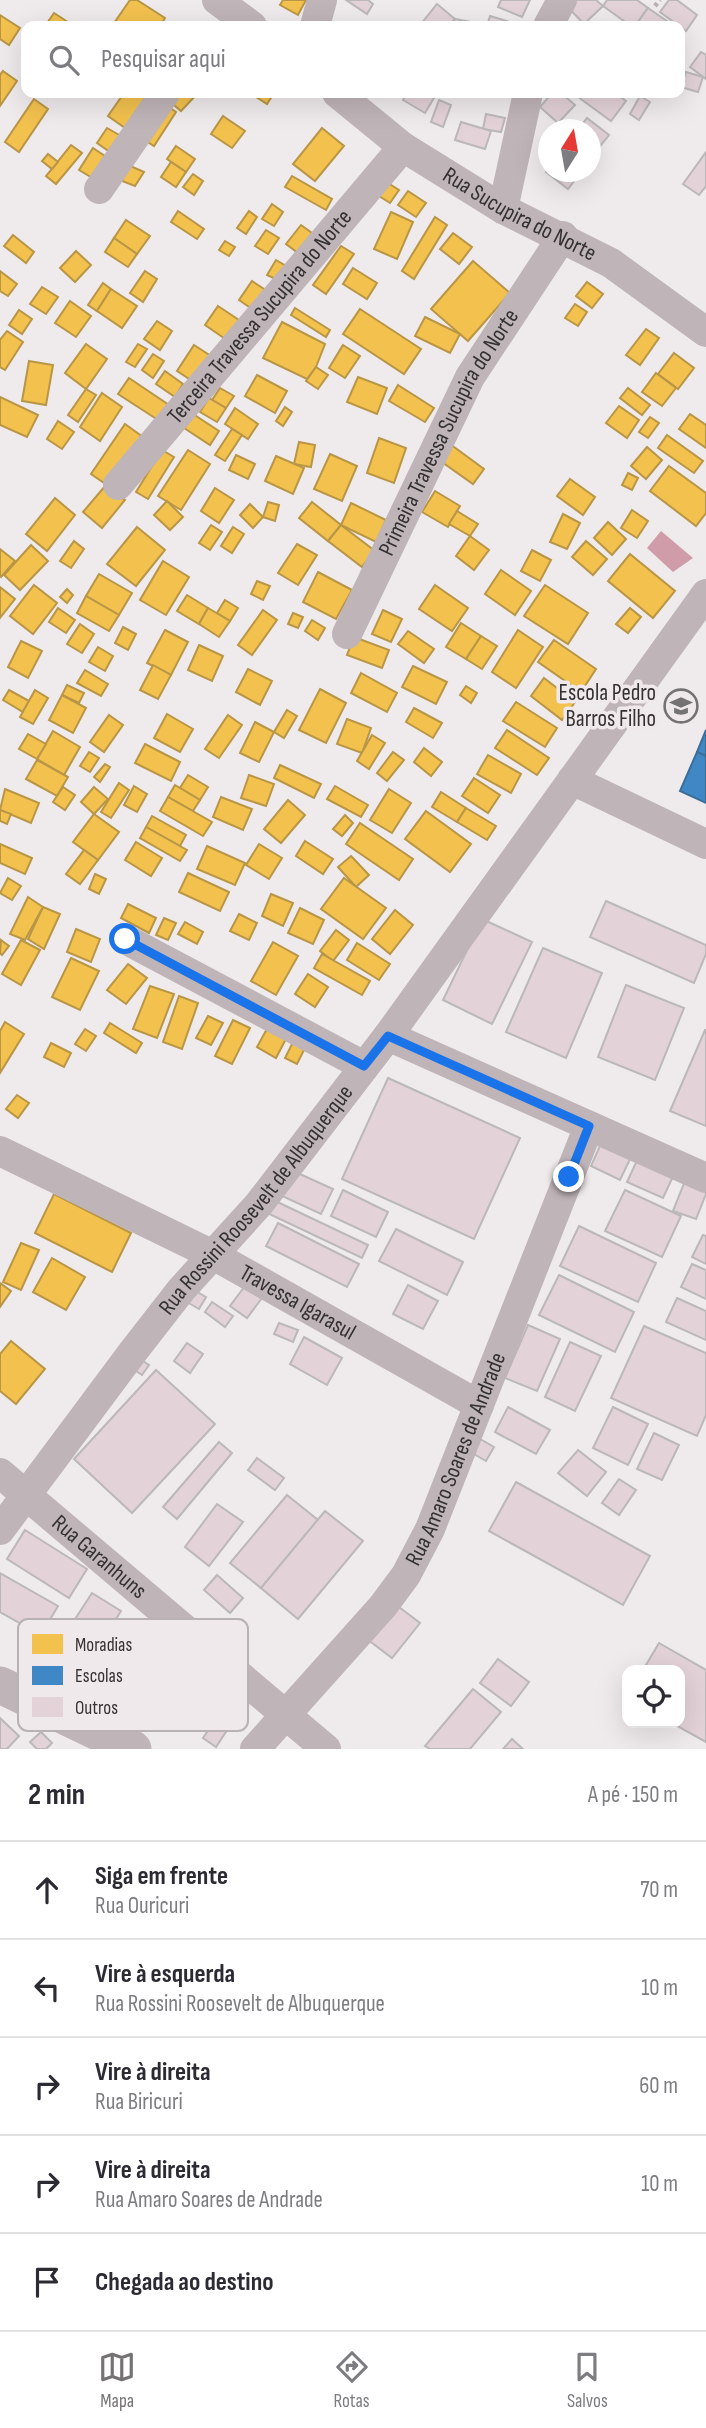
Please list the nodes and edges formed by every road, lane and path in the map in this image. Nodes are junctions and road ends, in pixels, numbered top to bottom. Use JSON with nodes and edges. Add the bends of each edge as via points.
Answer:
{"nodes":[{"id":1,"x":322,"y":0,"type":"edge"},
{"id":2,"x":562,"y":0,"type":"edge"},
{"id":3,"x":660,"y":0,"type":"edge"},
{"id":4,"x":655,"y":6,"type":"dead end"},
{"id":5,"x":316,"y":21,"type":"edge"},
{"id":6,"x":551,"y":21,"type":"edge"},
{"id":7,"x":162,"y":98,"type":"edge"},
{"id":8,"x":343,"y":98,"type":"edge"},
{"id":9,"x":527,"y":98,"type":"edge"},
{"id":10,"x":403,"y":146,"type":"junction"},
{"id":11,"x":99,"y":190,"type":"dead end"},
{"id":12,"x":503,"y":209,"type":"junction"},
{"id":13,"x":563,"y":236,"type":"junction"},
{"id":14,"x":706,"y":331,"type":"edge"},
{"id":15,"x":118,"y":485,"type":"dead end"},
{"id":16,"x":706,"y":594,"type":"edge"},
{"id":17,"x":347,"y":634,"type":"dead end"},
{"id":18,"x":572,"y":780,"type":"junction"},
{"id":19,"x":706,"y":844,"type":"edge"},
{"id":20,"x":125,"y":939,"type":"dead end"},
{"id":21,"x":388,"y":1036,"type":"junction"},
{"id":22,"x":364,"y":1066,"type":"junction"},
{"id":23,"x":589,"y":1126,"type":"junction"},
{"id":24,"x":0,"y":1151,"type":"edge"},
{"id":25,"x":706,"y":1178,"type":"edge"},
{"id":26,"x":215,"y":1256,"type":"junction"},
{"id":27,"x":479,"y":1405,"type":"junction"},
{"id":28,"x":0,"y":1473,"type":"edge"},
{"id":29,"x":27,"y":1495,"type":"junction"},
{"id":30,"x":0,"y":1530,"type":"edge"},
{"id":31,"x":171,"y":1619,"type":"edge"},
{"id":32,"x":0,"y":1685,"type":"edge"},
{"id":33,"x":248,"y":1685,"type":"edge"},
{"id":34,"x":18,"y":1694,"type":"edge"},
{"id":35,"x":284,"y":1716,"type":"junction"},
{"id":36,"x":96,"y":1731,"type":"edge"},
{"id":37,"x":133,"y":1749,"type":"edge"},
{"id":38,"x":255,"y":1749,"type":"edge"},
{"id":39,"x":326,"y":1749,"type":"edge"}],
"edges":[{"from":1,"to":5,"type":"street"},
{"from":2,"to":6,"type":"street"},
{"from":3,"to":4,"type":"path"},
{"from":7,"to":11,"type":"street"},
{"from":8,"to":10,"type":"street","name":"Rua Sucupira do Norte"},
{"from":9,"to":12,"type":"street"},
{"from":10,"to":12,"type":"street","name":"Rua Sucupira do Norte"},
{"from":10,"to":15,"type":"street","name":"Terceira Travessa Sucupira do Norte"},
{"from":12,"to":13,"type":"street","name":"Rua Sucupira do Norte"},
{"from":13,"to":14,"type":"street","name":"Rua Sucupira do Norte","via":[[611,263]]},
{"from":13,"to":17,"type":"street","name":"Primeira Travessa Sucupira do Norte","via":[[470,377]]},
{"from":16,"to":18,"type":"street","name":"Rua Rossini Roosevelt de Albuquerque"},
{"from":18,"to":19,"type":"street"},
{"from":18,"to":21,"type":"street","name":"Rua Rossini Roosevelt de Albuquerque"},
{"from":20,"to":22,"type":"street"},
{"from":21,"to":22,"type":"street","name":"Rua Rossini Roosevelt de Albuquerque"},
{"from":21,"to":23,"type":"street"},
{"from":22,"to":26,"type":"street","name":"Rua Rossini Roosevelt de Albuquerque"},
{"from":23,"to":25,"type":"street"},
{"from":23,"to":27,"type":"street","name":"Rua Amaro Soares de Andrade"},
{"from":24,"to":26,"type":"street","name":"Travessa Igarasul"},
{"from":26,"to":27,"type":"street","name":"Travessa Igarasul"},
{"from":26,"to":29,"type":"street","name":"Rua Rossini Roosevelt de Albuquerque","via":[[181,1290]]},
{"from":27,"to":35,"type":"street","name":"Rua Amaro Soares de Andrade","via":[[430,1529],[406,1575]]},
{"from":28,"to":29,"type":"street","name":"Rua Garanhuns"},
{"from":29,"to":30,"type":"street","name":"Rua Rossini Roosevelt de Albuquerque"},
{"from":29,"to":31,"type":"street","name":"Rua Garanhuns"},
{"from":32,"to":34,"type":"street"},
{"from":33,"to":35,"type":"street","name":"Rua Garanhuns"},
{"from":35,"to":38,"type":"street","name":"Rua Amaro Soares de Andrade"},
{"from":35,"to":39,"type":"street","name":"Rua Garanhuns"},
{"from":36,"to":37,"type":"street"}]}
